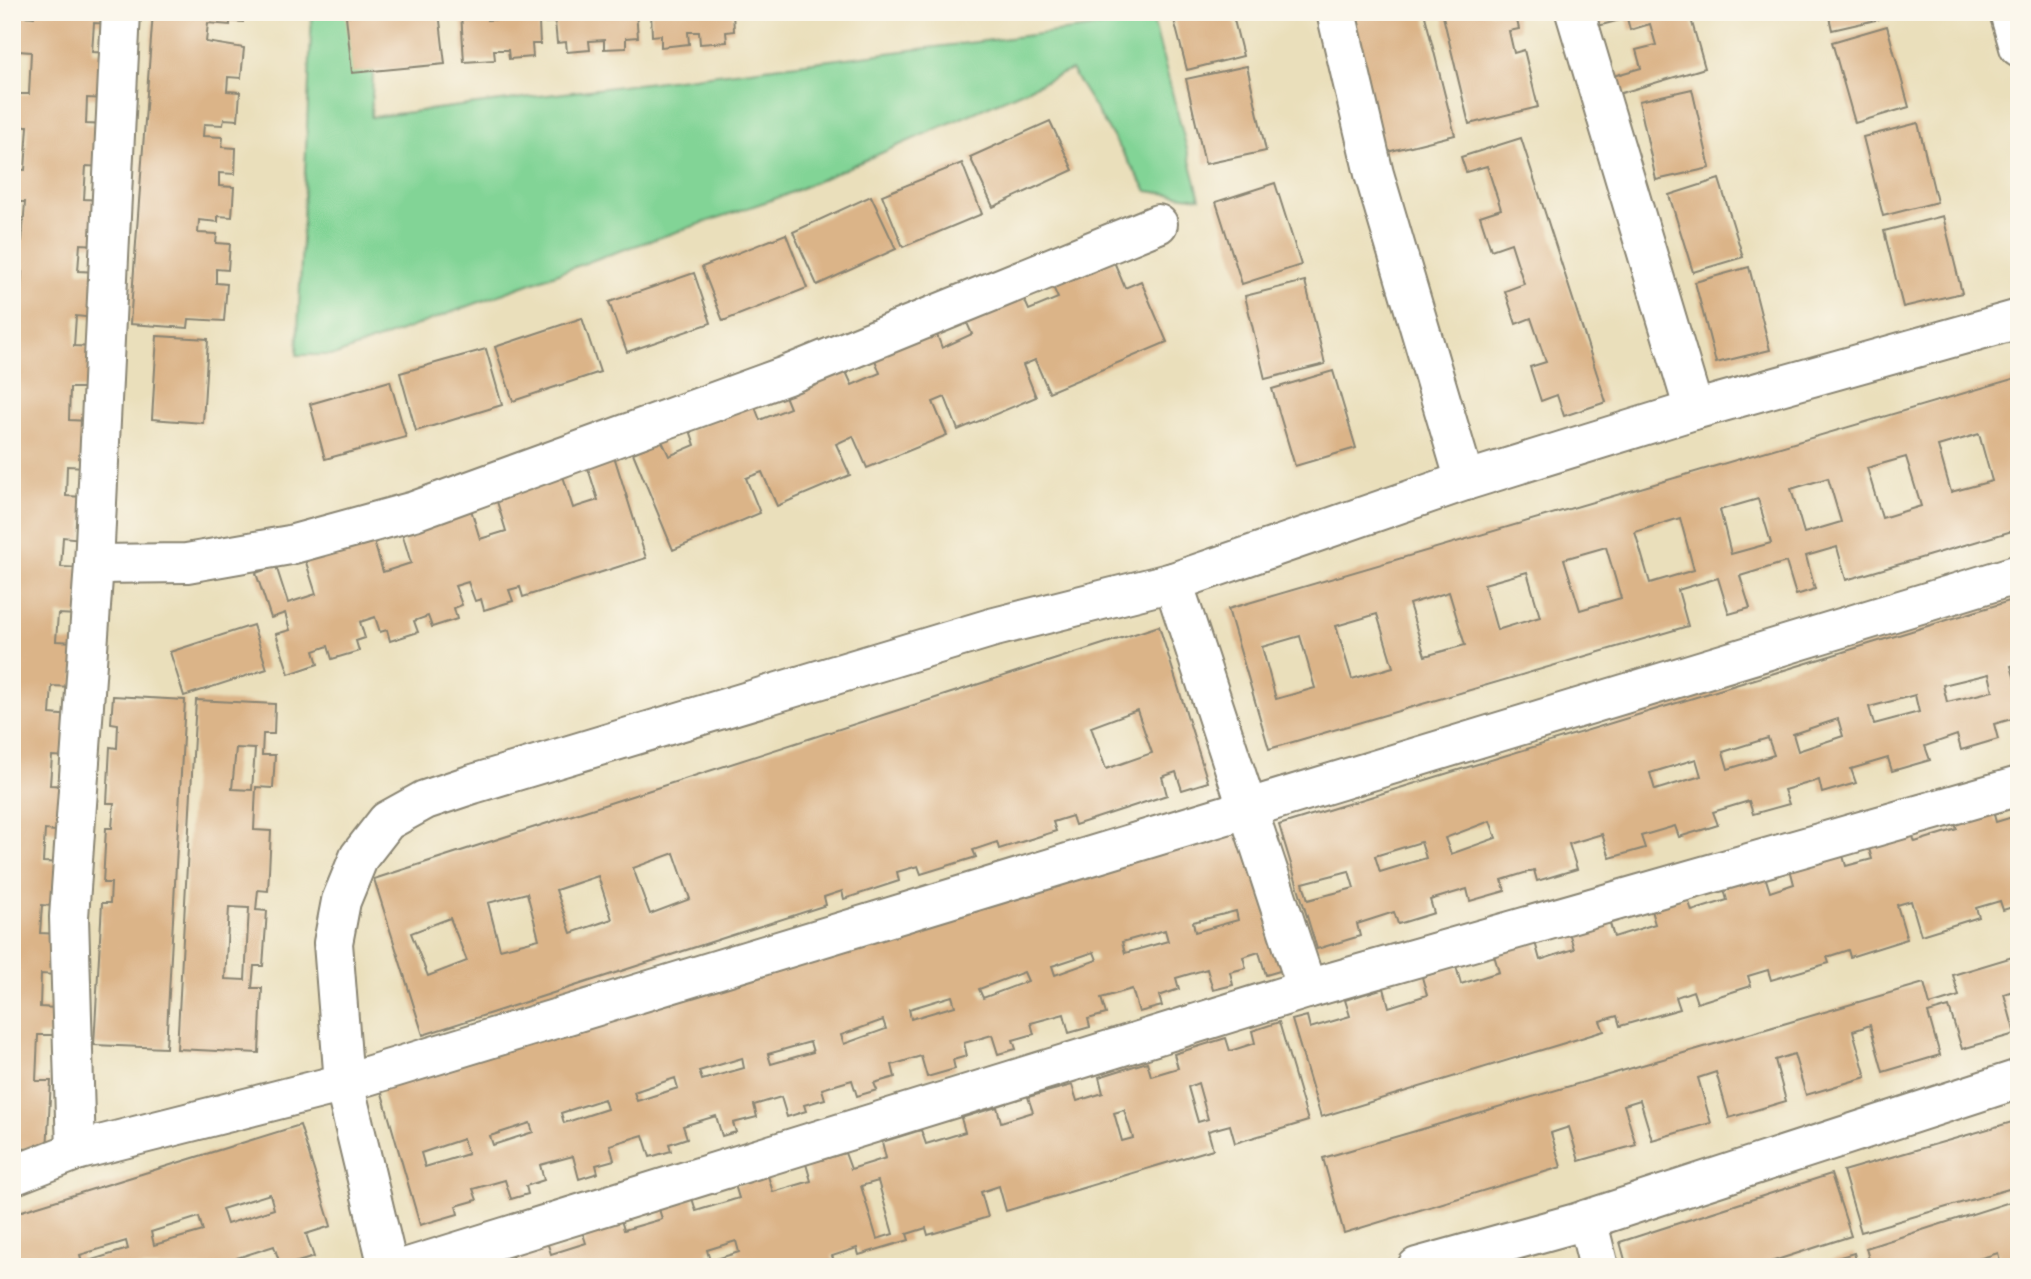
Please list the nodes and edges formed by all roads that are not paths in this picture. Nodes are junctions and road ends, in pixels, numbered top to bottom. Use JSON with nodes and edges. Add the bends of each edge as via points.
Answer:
{"nodes":[{"id":1,"x":121,"y":12,"type":"edge"},
{"id":2,"x":1336,"y":12,"type":"edge"},
{"id":3,"x":1576,"y":12,"type":"edge"},
{"id":4,"x":2009,"y":12,"type":"edge"},
{"id":5,"x":2019,"y":47,"type":"edge"},
{"id":6,"x":1158,"y":224,"type":"dead end"},
{"id":7,"x":2019,"y":319,"type":"edge"},
{"id":8,"x":1695,"y":410,"type":"junction"},
{"id":9,"x":1465,"y":481,"type":"junction"},
{"id":10,"x":94,"y":564,"type":"junction"},
{"id":11,"x":2019,"y":574,"type":"edge"},
{"id":12,"x":1173,"y":582,"type":"junction"},
{"id":13,"x":2019,"y":786,"type":"edge"},
{"id":14,"x":1249,"y":807,"type":"junction"},
{"id":15,"x":1307,"y":989,"type":"junction"},
{"id":16,"x":2019,"y":1079,"type":"edge"},
{"id":17,"x":344,"y":1083,"type":"junction"},
{"id":18,"x":76,"y":1151,"type":"junction"},
{"id":19,"x":12,"y":1176,"type":"edge"},
{"id":20,"x":1587,"y":1219,"type":"junction"},
{"id":21,"x":388,"y":1267,"type":"edge"},
{"id":22,"x":408,"y":1267,"type":"edge"},
{"id":23,"x":1417,"y":1267,"type":"edge"},
{"id":24,"x":1599,"y":1267,"type":"edge"}],
"edges":[{"from":1,"to":10,"type":"street"},
{"from":2,"to":9,"type":"street","via":[[1374,173]]},
{"from":3,"to":8,"type":"street"},
{"from":4,"to":5,"type":"street"},
{"from":6,"to":10,"type":"street","via":[[785,376],[414,510],[290,545],[187,563]]},
{"from":7,"to":8,"type":"street"},
{"from":8,"to":9,"type":"street"},
{"from":9,"to":12,"type":"street"},
{"from":10,"to":18,"type":"street","via":[[69,917]]},
{"from":11,"to":14,"type":"street"},
{"from":12,"to":14,"type":"street"},
{"from":12,"to":17,"type":"street","via":[[991,628],[500,776],[425,800],[387,821],[359,857],[341,901],[332,943]]},
{"from":13,"to":15,"type":"street"},
{"from":14,"to":15,"type":"street"},
{"from":14,"to":17,"type":"street"},
{"from":15,"to":22,"type":"street"},
{"from":16,"to":20,"type":"street"},
{"from":17,"to":18,"type":"street"},
{"from":17,"to":21,"type":"street"},
{"from":18,"to":19,"type":"street"},
{"from":20,"to":23,"type":"street"},
{"from":20,"to":24,"type":"street"}]}
